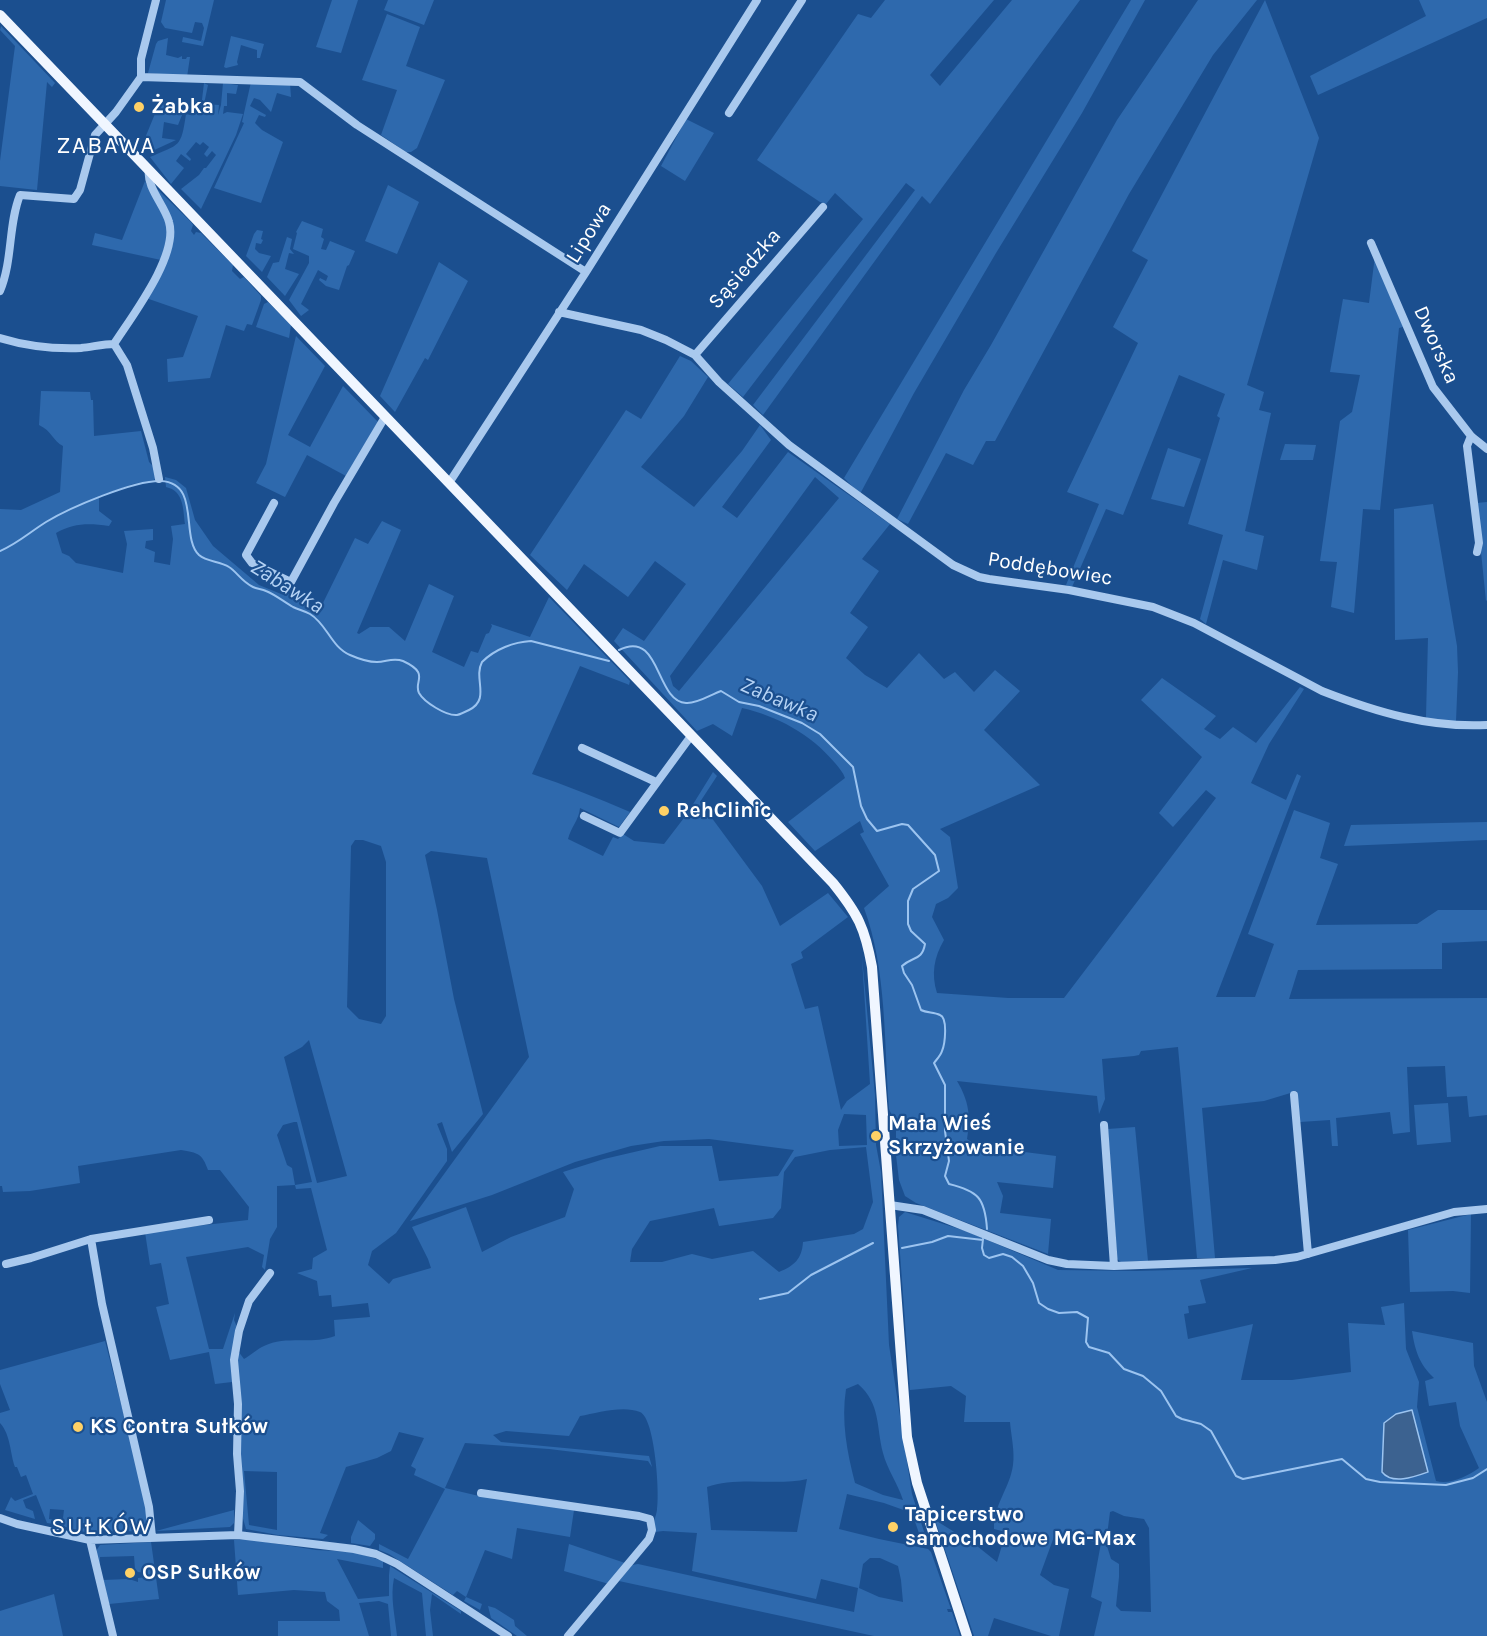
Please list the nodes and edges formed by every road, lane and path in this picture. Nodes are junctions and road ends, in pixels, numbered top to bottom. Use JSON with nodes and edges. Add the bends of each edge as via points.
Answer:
{"nodes":[{"id":1,"x":156,"y":0,"type":"edge"},
{"id":2,"x":757,"y":0,"type":"edge"},
{"id":3,"x":802,"y":0,"type":"edge"},
{"id":4,"x":0,"y":15,"type":"edge"},
{"id":5,"x":141,"y":77,"type":"junction"},
{"id":6,"x":729,"y":112,"type":"dead end"},
{"id":7,"x":105,"y":124,"type":"junction"},
{"id":8,"x":149,"y":170,"type":"junction"},
{"id":9,"x":823,"y":207,"type":"dead end"},
{"id":10,"x":1371,"y":243,"type":"dead end"},
{"id":11,"x":586,"y":272,"type":"junction"},
{"id":12,"x":0,"y":291,"type":"edge"},
{"id":13,"x":559,"y":312,"type":"junction"},
{"id":14,"x":0,"y":338,"type":"edge"},
{"id":15,"x":114,"y":344,"type":"junction"},
{"id":16,"x":695,"y":355,"type":"junction"},
{"id":17,"x":385,"y":417,"type":"junction"},
{"id":18,"x":1471,"y":436,"type":"junction"},
{"id":19,"x":1487,"y":449,"type":"edge"},
{"id":20,"x":159,"y":479,"type":"dead end"},
{"id":21,"x":449,"y":483,"type":"junction"},
{"id":22,"x":274,"y":503,"type":"dead end"},
{"id":23,"x":1477,"y":552,"type":"dead end"},
{"id":24,"x":1487,"y":725,"type":"edge"},
{"id":25,"x":691,"y":736,"type":"junction"},
{"id":26,"x":582,"y":747,"type":"dead end"},
{"id":27,"x":656,"y":782,"type":"junction"},
{"id":28,"x":584,"y":816,"type":"dead end"},
{"id":29,"x":1294,"y":1095,"type":"dead end"},
{"id":30,"x":1104,"y":1125,"type":"dead end"},
{"id":31,"x":890,"y":1205,"type":"junction"},
{"id":32,"x":1487,"y":1209,"type":"edge"},
{"id":33,"x":209,"y":1220,"type":"dead end"},
{"id":34,"x":91,"y":1239,"type":"junction"},
{"id":35,"x":1308,"y":1254,"type":"junction"},
{"id":36,"x":6,"y":1264,"type":"dead end"},
{"id":37,"x":1114,"y":1266,"type":"junction"},
{"id":38,"x":270,"y":1273,"type":"dead end"},
{"id":39,"x":481,"y":1493,"type":"dead end"},
{"id":40,"x":0,"y":1518,"type":"edge"},
{"id":41,"x":238,"y":1535,"type":"junction"},
{"id":42,"x":152,"y":1537,"type":"junction"},
{"id":43,"x":90,"y":1540,"type":"junction"},
{"id":44,"x":113,"y":1636,"type":"edge"},
{"id":45,"x":508,"y":1636,"type":"edge"},
{"id":46,"x":568,"y":1636,"type":"edge"},
{"id":47,"x":967,"y":1636,"type":"edge"}],
"edges":[{"from":1,"to":5,"type":"street","via":[[141,59]]},
{"from":2,"to":11,"type":"street","name":"Lipowa"},
{"from":3,"to":6,"type":"street"},
{"from":4,"to":7,"type":"main road"},
{"from":5,"to":7,"type":"street"},
{"from":5,"to":11,"type":"street","via":[[300,82],[357,125]]},
{"from":7,"to":8,"type":"main road"},
{"from":7,"to":12,"type":"street","via":[[95,135],[74,199],[20,195]]},
{"from":8,"to":15,"type":"street","via":[[148,177],[170,224],[165,259]]},
{"from":8,"to":17,"type":"main road"},
{"from":9,"to":16,"type":"street","name":"Sąsiedzka"},
{"from":10,"to":18,"type":"street","name":"Dworska","via":[[1433,387]]},
{"from":11,"to":13,"type":"street","name":"Lipowa"},
{"from":13,"to":16,"type":"street","name":"Poddębowiec","via":[[641,330]]},
{"from":13,"to":21,"type":"street","name":"Lipowa"},
{"from":14,"to":15,"type":"street","via":[[58,348]]},
{"from":15,"to":20,"type":"street","via":[[127,365]]},
{"from":16,"to":24,"type":"street","name":"Poddębowiec","via":[[789,445],[953,565],[979,577],[1153,607],[1194,623],[1337,697],[1416,721],[1458,727]]},
{"from":17,"to":21,"type":"main road"},
{"from":17,"to":22,"type":"street","via":[[291,582],[252,563],[246,555]]},
{"from":18,"to":19,"type":"street","name":"Dworska"},
{"from":18,"to":23,"type":"street","via":[[1467,446]]},
{"from":21,"to":25,"type":"main road"},
{"from":25,"to":27,"type":"street"},
{"from":25,"to":31,"type":"main road","via":[[833,883],[861,922],[872,967]]},
{"from":26,"to":27,"type":"street"},
{"from":27,"to":28,"type":"street","via":[[620,833]]},
{"from":29,"to":35,"type":"street"},
{"from":30,"to":37,"type":"street"},
{"from":31,"to":37,"type":"street","via":[[923,1210],[1048,1260],[1086,1267]]},
{"from":31,"to":47,"type":"main road","via":[[909,1449]]},
{"from":32,"to":35,"type":"street","via":[[1454,1212]]},
{"from":33,"to":34,"type":"street"},
{"from":34,"to":36,"type":"street"},
{"from":34,"to":42,"type":"street","via":[[149,1507]]},
{"from":35,"to":37,"type":"street","via":[[1275,1260]]},
{"from":38,"to":41,"type":"street","via":[[249,1301],[234,1360],[240,1491]]},
{"from":39,"to":46,"type":"street","via":[[650,1519],[649,1539]]},
{"from":40,"to":43,"type":"street"},
{"from":41,"to":42,"type":"street"},
{"from":41,"to":45,"type":"street","via":[[376,1554],[397,1563]]},
{"from":42,"to":43,"type":"street"},
{"from":43,"to":44,"type":"street"}]}
